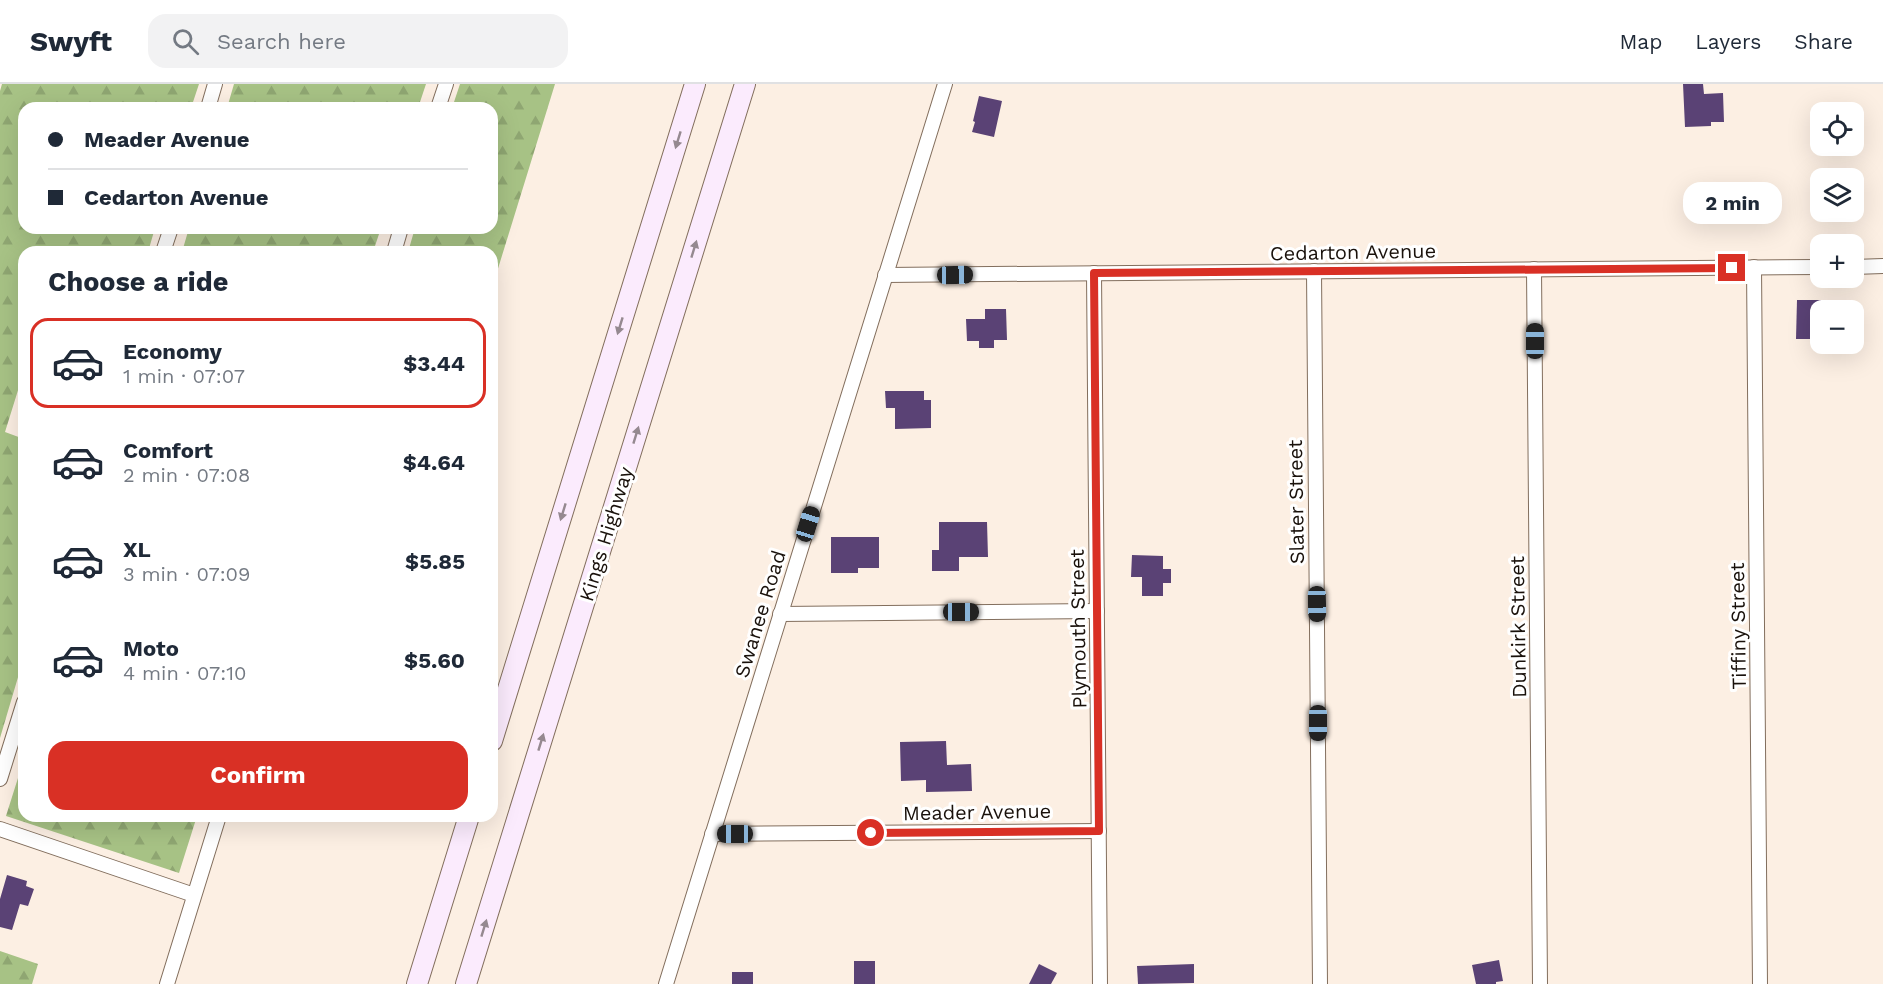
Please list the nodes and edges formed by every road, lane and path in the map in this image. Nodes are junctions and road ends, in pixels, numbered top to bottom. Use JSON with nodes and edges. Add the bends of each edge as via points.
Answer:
{"nodes":[{"id":1,"x":215,"y":84,"type":"edge"},
{"id":2,"x":446,"y":84,"type":"edge"},
{"id":3,"x":695,"y":84,"type":"edge"},
{"id":4,"x":745,"y":84,"type":"edge"},
{"id":5,"x":945,"y":84,"type":"edge"},
{"id":6,"x":210,"y":102,"type":"edge"},
{"id":7,"x":440,"y":102,"type":"edge"},
{"id":8,"x":1883,"y":266,"type":"edge"},
{"id":9,"x":1754,"y":267,"type":"junction"},
{"id":10,"x":1810,"y":267,"type":"edge"},
{"id":11,"x":1864,"y":267,"type":"edge"},
{"id":12,"x":1534,"y":269,"type":"junction"},
{"id":13,"x":1314,"y":272,"type":"junction"},
{"id":14,"x":1094,"y":273,"type":"junction"},
{"id":15,"x":885,"y":275,"type":"junction"},
{"id":16,"x":1097,"y":611,"type":"junction"},
{"id":17,"x":780,"y":614,"type":"junction"},
{"id":18,"x":18,"y":721,"type":"edge"},
{"id":19,"x":498,"y":722,"type":"edge"},
{"id":20,"x":0,"y":779,"type":"edge"},
{"id":21,"x":217,"y":822,"type":"edge"},
{"id":22,"x":467,"y":822,"type":"edge"},
{"id":23,"x":0,"y":829,"type":"edge"},
{"id":24,"x":1099,"y":831,"type":"junction"},
{"id":25,"x":712,"y":834,"type":"junction"},
{"id":26,"x":194,"y":895,"type":"junction"},
{"id":27,"x":167,"y":984,"type":"edge"},
{"id":28,"x":417,"y":984,"type":"edge"},
{"id":29,"x":466,"y":984,"type":"edge"},
{"id":30,"x":666,"y":984,"type":"edge"},
{"id":31,"x":1100,"y":984,"type":"edge"},
{"id":32,"x":1320,"y":984,"type":"edge"},
{"id":33,"x":1540,"y":984,"type":"edge"},
{"id":34,"x":1761,"y":984,"type":"edge"}],
"edges":[{"from":1,"to":6,"type":"street"},
{"from":2,"to":7,"type":"street"},
{"from":3,"to":19,"type":"main road","one_way":true},
{"from":29,"to":4,"type":"main road","name":"Kings Highway","one_way":true},
{"from":5,"to":15,"type":"street","name":"Swanee Road"},
{"from":8,"to":11,"type":"street"},
{"from":9,"to":10,"type":"street","name":"Cedarton Avenue"},
{"from":9,"to":12,"type":"street","name":"Cedarton Avenue"},
{"from":9,"to":34,"type":"street","name":"Tiffiny Street"},
{"from":12,"to":13,"type":"street","name":"Cedarton Avenue"},
{"from":12,"to":33,"type":"street","name":"Dunkirk Street"},
{"from":13,"to":14,"type":"street","name":"Cedarton Avenue"},
{"from":13,"to":32,"type":"street","name":"Slater Street"},
{"from":14,"to":15,"type":"street","name":"Cedarton Avenue"},
{"from":14,"to":16,"type":"street","name":"Plymouth Street"},
{"from":15,"to":17,"type":"street","name":"Swanee Road"},
{"from":16,"to":17,"type":"street"},
{"from":16,"to":24,"type":"street","name":"Plymouth Street"},
{"from":17,"to":25,"type":"street","name":"Swanee Road"},
{"from":18,"to":20,"type":"street"},
{"from":21,"to":26,"type":"street"},
{"from":22,"to":28,"type":"main road"},
{"from":23,"to":26,"type":"street"},
{"from":24,"to":25,"type":"street","name":"Meader Avenue"},
{"from":24,"to":31,"type":"street","name":"Plymouth Street"},
{"from":25,"to":30,"type":"street","name":"Swanee Road"},
{"from":26,"to":27,"type":"street"}]}
